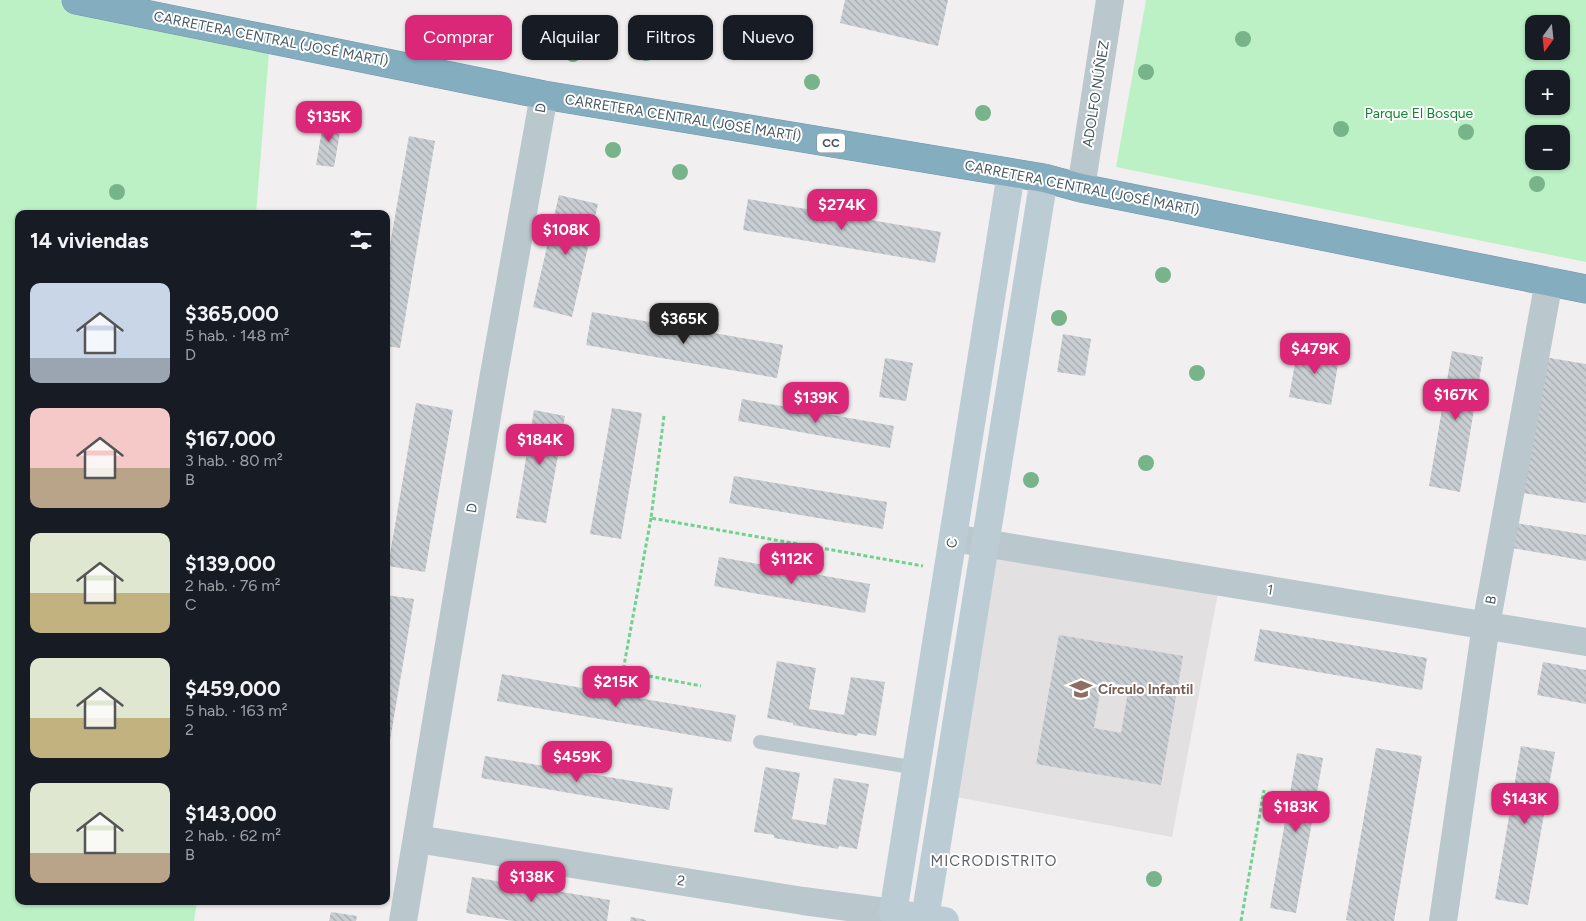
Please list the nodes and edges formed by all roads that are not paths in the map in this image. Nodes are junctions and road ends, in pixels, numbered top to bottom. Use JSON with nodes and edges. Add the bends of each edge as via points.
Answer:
{"nodes":[{"id":1,"x":76,"y":0,"type":"edge"},
{"id":2,"x":1110,"y":0,"type":"edge"},
{"id":3,"x":544,"y":95,"type":"junction"},
{"id":4,"x":1011,"y":173,"type":"junction"},
{"id":5,"x":1044,"y":178,"type":"junction"},
{"id":6,"x":1081,"y":188,"type":"junction"},
{"id":7,"x":1548,"y":281,"type":"junction"},
{"id":8,"x":1586,"y":289,"type":"edge"},
{"id":9,"x":953,"y":538,"type":"junction"},
{"id":10,"x":985,"y":544,"type":"junction"},
{"id":11,"x":1486,"y":625,"type":"junction"},
{"id":12,"x":1586,"y":642,"type":"edge"},
{"id":13,"x":760,"y":742,"type":"dead end"},
{"id":14,"x":916,"y":768,"type":"junction"},
{"id":15,"x":418,"y":839,"type":"junction"},
{"id":16,"x":893,"y":913,"type":"junction"},
{"id":17,"x":935,"y":919,"type":"edge"},
{"id":18,"x":403,"y":921,"type":"edge"},
{"id":19,"x":1443,"y":921,"type":"edge"}],
"edges":[{"from":1,"to":3,"type":"highway","name":"CARRETERA CENTRAL (JOSÉ MARTÍ)","number":"CC"},
{"from":2,"to":6,"type":"street","name":"ADOLFO NÚÑEZ"},
{"from":3,"to":4,"type":"highway","name":"CARRETERA CENTRAL (JOSÉ MARTÍ)","number":"CC"},
{"from":3,"to":15,"type":"street","name":"D","via":[[494,374]]},
{"from":4,"to":5,"type":"highway","name":"CARRETERA CENTRAL (JOSÉ MARTÍ)","number":"CC"},
{"from":4,"to":9,"type":"street","name":"C"},
{"from":5,"to":6,"type":"highway","name":"CARRETERA CENTRAL (JOSÉ MARTÍ)","number":"CC"},
{"from":5,"to":10,"type":"street"},
{"from":6,"to":7,"type":"highway","name":"CARRETERA CENTRAL (JOSÉ MARTÍ)","number":"CC"},
{"from":7,"to":8,"type":"highway","name":"CARRETERA CENTRAL (JOSÉ MARTÍ)","number":"CC"},
{"from":7,"to":11,"type":"street","name":"B"},
{"from":9,"to":10,"type":"street","name":"1"},
{"from":9,"to":14,"type":"street","name":"C"},
{"from":10,"to":11,"type":"street","name":"1"},
{"from":10,"to":17,"type":"street"},
{"from":11,"to":12,"type":"street","name":"1"},
{"from":11,"to":19,"type":"street","name":"B"},
{"from":13,"to":14,"type":"lane"},
{"from":14,"to":16,"type":"street","name":"C"},
{"from":15,"to":16,"type":"street","name":"2"},
{"from":15,"to":18,"type":"street","name":"D"},
{"from":16,"to":17,"type":"street","name":"2"}]}
